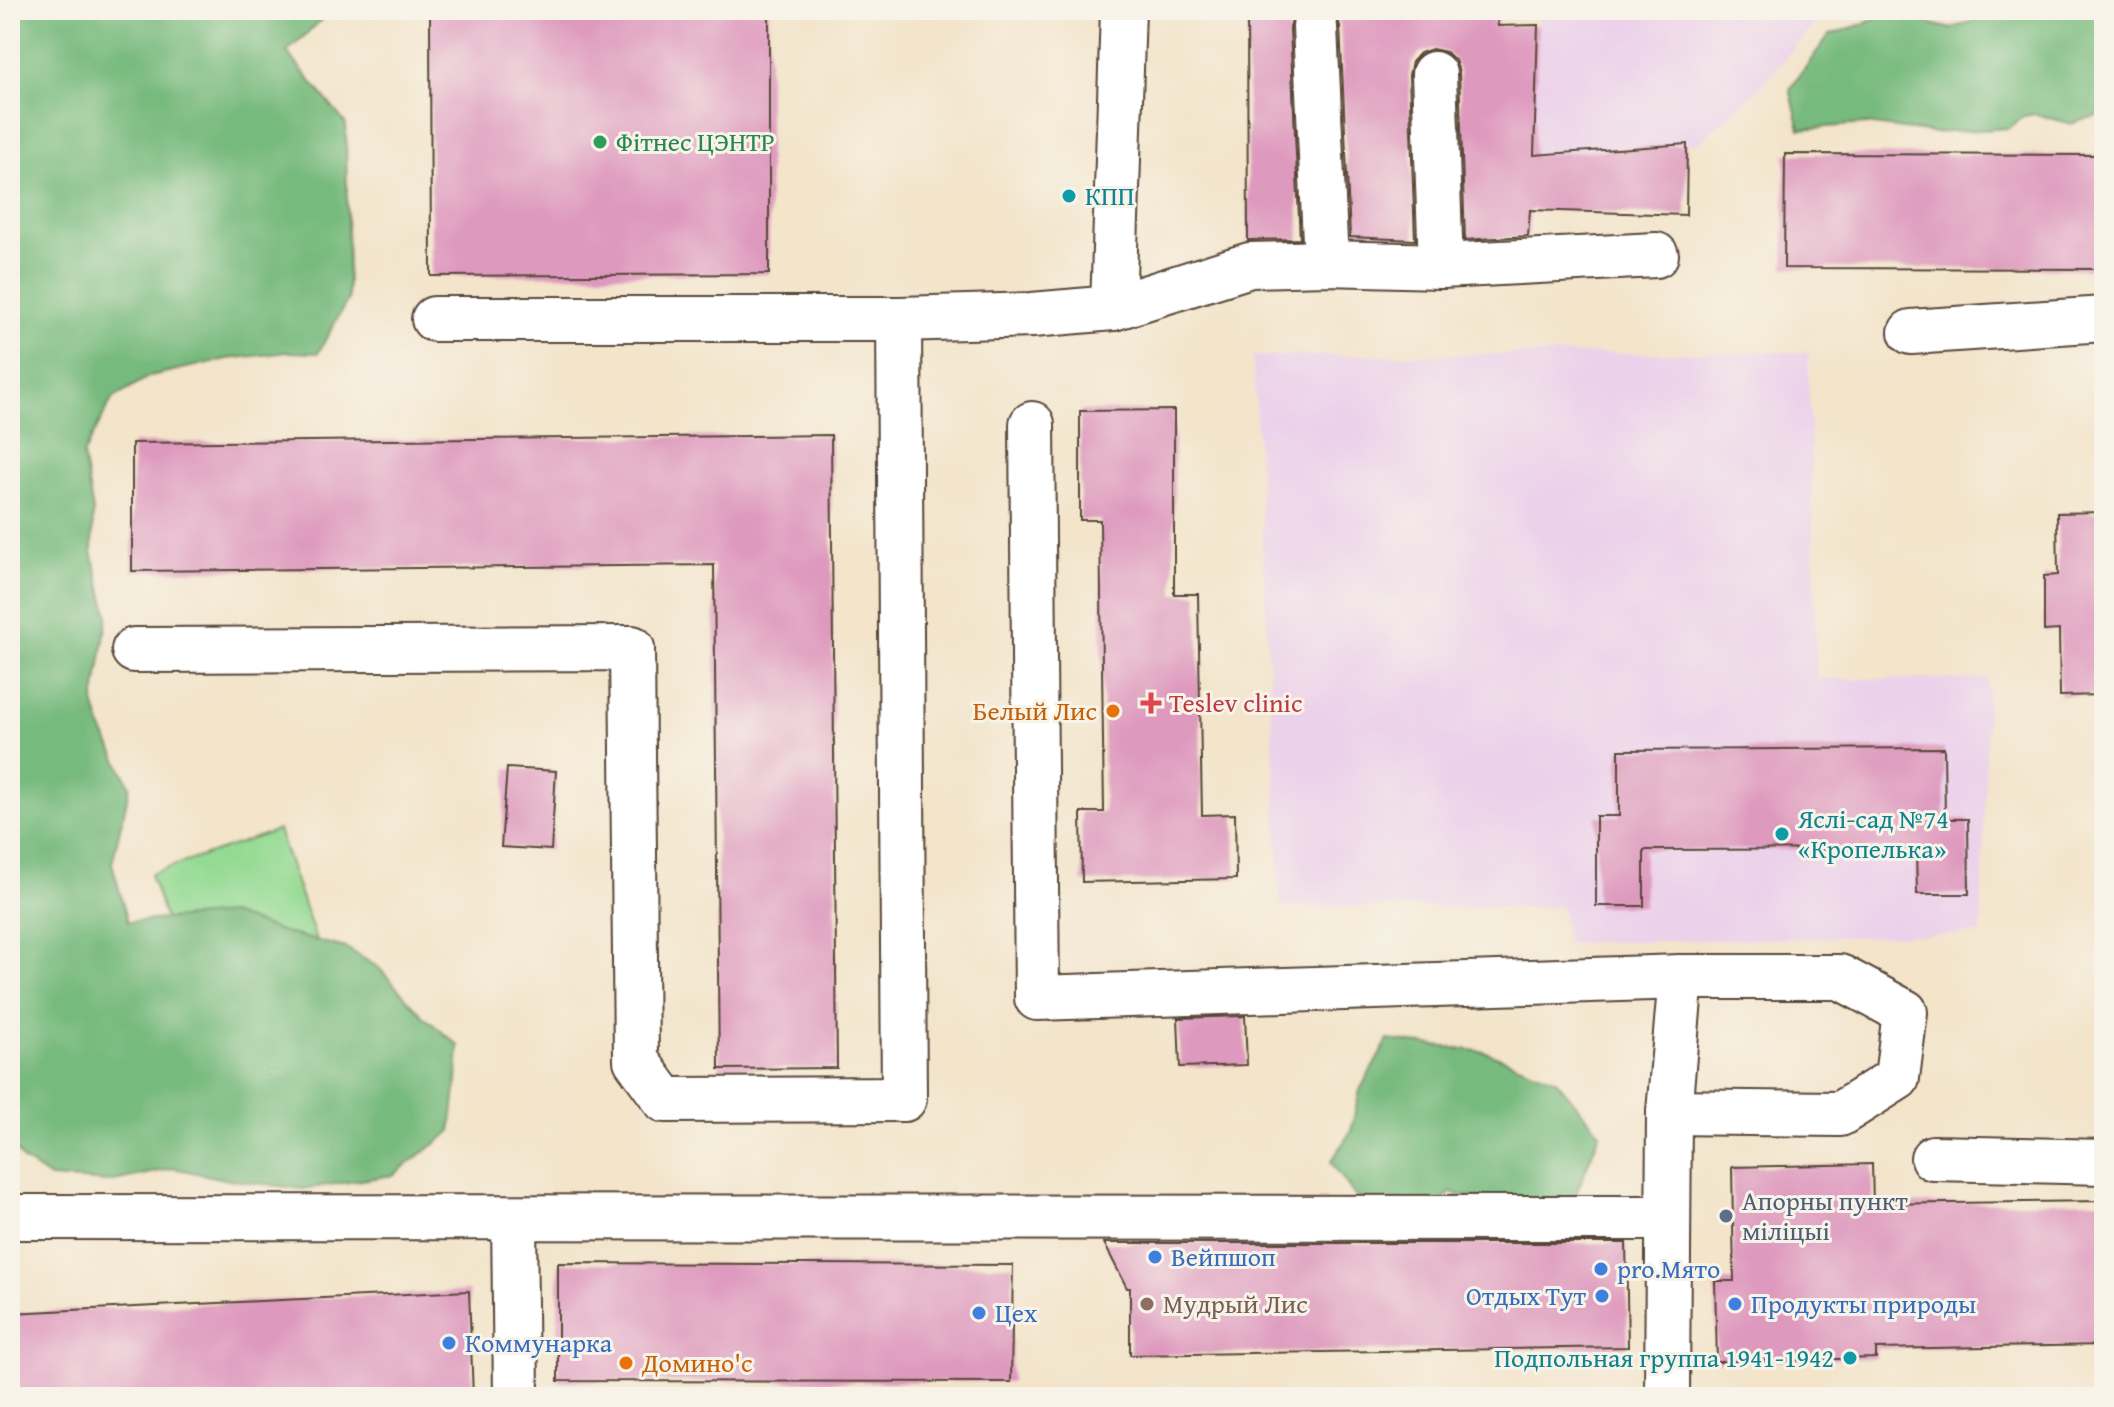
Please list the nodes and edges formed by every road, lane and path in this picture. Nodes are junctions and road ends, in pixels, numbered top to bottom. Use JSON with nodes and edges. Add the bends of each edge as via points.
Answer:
{"nodes":[{"id":1,"x":1123,"y":10,"type":"edge"},
{"id":2,"x":1315,"y":27,"type":"dead end"},
{"id":3,"x":1434,"y":74,"type":"dead end"},
{"id":4,"x":1656,"y":255,"type":"dead end"},
{"id":5,"x":1326,"y":263,"type":"junction"},
{"id":6,"x":1441,"y":266,"type":"junction"},
{"id":7,"x":1113,"y":308,"type":"junction"},
{"id":8,"x":434,"y":319,"type":"dead end"},
{"id":9,"x":899,"y":319,"type":"junction"},
{"id":10,"x":2104,"y":319,"type":"edge"},
{"id":11,"x":1911,"y":332,"type":"dead end"},
{"id":12,"x":1032,"y":424,"type":"dead end"},
{"id":13,"x":134,"y":650,"type":"dead end"},
{"id":14,"x":1681,"y":977,"type":"junction"},
{"id":15,"x":1669,"y":1112,"type":"junction"},
{"id":16,"x":1933,"y":1158,"type":"dead end"},
{"id":17,"x":2104,"y":1162,"type":"edge"},
{"id":18,"x":10,"y":1217,"type":"edge"},
{"id":19,"x":514,"y":1218,"type":"junction"},
{"id":20,"x":1668,"y":1218,"type":"junction"},
{"id":21,"x":516,"y":1397,"type":"edge"},
{"id":22,"x":1667,"y":1397,"type":"edge"}],
"edges":[{"from":1,"to":7,"type":"street"},
{"from":2,"to":5,"type":"street"},
{"from":3,"to":6,"type":"street"},
{"from":4,"to":6,"type":"street"},
{"from":5,"to":6,"type":"street"},
{"from":5,"to":7,"type":"street","via":[[1250,265]]},
{"from":7,"to":9,"type":"street"},
{"from":8,"to":9,"type":"street"},
{"from":9,"to":13,"type":"street","via":[[904,1099],[665,1100],[636,1060],[632,648]]},
{"from":10,"to":11,"type":"street"},
{"from":12,"to":14,"type":"street","via":[[1037,998]]},
{"from":14,"to":15,"type":"street"},
{"from":14,"to":15,"type":"street","via":[[1840,977],[1905,1012],[1897,1078],[1840,1114]]},
{"from":15,"to":20,"type":"street"},
{"from":16,"to":17,"type":"street"},
{"from":18,"to":19,"type":"street"},
{"from":19,"to":20,"type":"street"},
{"from":19,"to":21,"type":"street"},
{"from":20,"to":22,"type":"street"}]}
